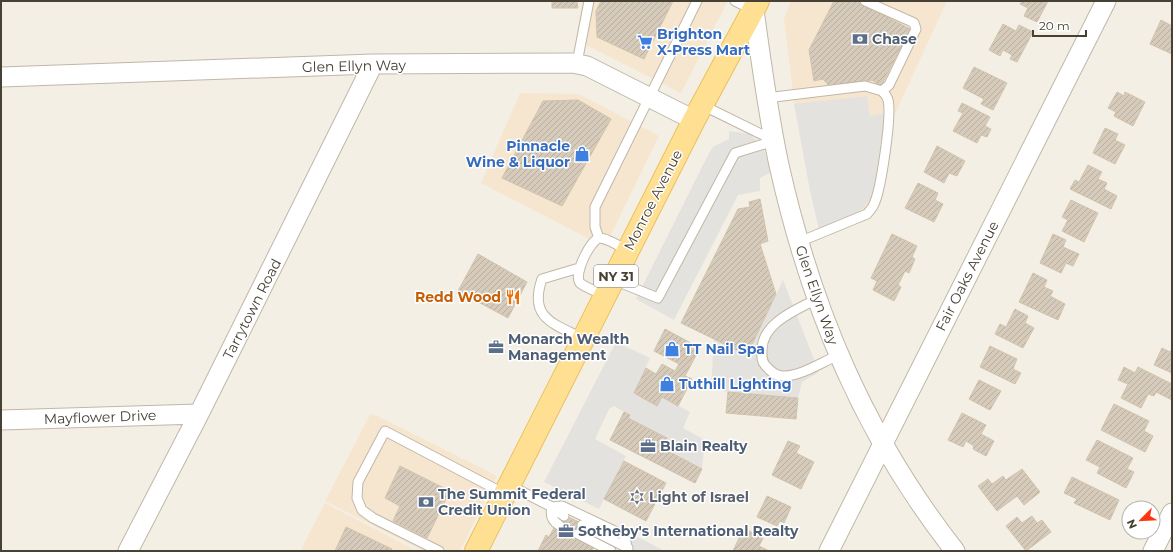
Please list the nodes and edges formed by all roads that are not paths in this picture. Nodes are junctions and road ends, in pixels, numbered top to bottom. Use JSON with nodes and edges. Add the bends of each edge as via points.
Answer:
{"nodes":[{"id":1,"x":588,"y":1,"type":"edge"},
{"id":2,"x":697,"y":1,"type":"edge"},
{"id":3,"x":865,"y":1,"type":"edge"},
{"id":4,"x":1106,"y":1,"type":"edge"},
{"id":5,"x":749,"y":4,"type":"edge"},
{"id":6,"x":373,"y":64,"type":"junction"},
{"id":7,"x":577,"y":64,"type":"junction"},
{"id":8,"x":1,"y":77,"type":"edge"},
{"id":9,"x":882,"y":90,"type":"junction"},
{"id":10,"x":649,"y":97,"type":"junction"},
{"id":11,"x":766,"y":98,"type":"junction"},
{"id":12,"x":698,"y":112,"type":"junction"},
{"id":13,"x":774,"y":141,"type":"junction"},
{"id":14,"x":599,"y":238,"type":"junction"},
{"id":15,"x":799,"y":242,"type":"junction"},
{"id":16,"x":628,"y":251,"type":"junction"},
{"id":17,"x":579,"y":268,"type":"junction"},
{"id":18,"x":610,"y":288,"type":"junction"},
{"id":19,"x":817,"y":299,"type":"junction"},
{"id":20,"x":584,"y":339,"type":"junction"},
{"id":21,"x":839,"y":355,"type":"junction"},
{"id":22,"x":199,"y":414,"type":"junction"},
{"id":23,"x":1,"y":420,"type":"edge"},
{"id":24,"x":882,"y":444,"type":"junction"},
{"id":25,"x":507,"y":490,"type":"junction"},
{"id":26,"x":552,"y":507,"type":"junction"},
{"id":27,"x":1172,"y":513,"type":"edge"},
{"id":28,"x":564,"y":516,"type":"dead end"},
{"id":29,"x":559,"y":525,"type":"dead end"},
{"id":30,"x":582,"y":525,"type":"dead end"},
{"id":31,"x":578,"y":534,"type":"dead end"},
{"id":32,"x":628,"y":549,"type":"edge"},
{"id":33,"x":128,"y":551,"type":"edge"},
{"id":34,"x":439,"y":551,"type":"edge"},
{"id":35,"x":476,"y":551,"type":"edge"},
{"id":36,"x":611,"y":551,"type":"edge"},
{"id":37,"x":829,"y":551,"type":"edge"},
{"id":38,"x":955,"y":551,"type":"edge"},
{"id":39,"x":1153,"y":551,"type":"edge"}],
"edges":[{"from":1,"to":7,"type":"lane"},
{"from":2,"to":10,"type":"lane"},
{"from":3,"to":9,"type":"lane","via":[[910,20],[916,29],[889,85]]},
{"from":4,"to":24,"type":"street","name":"Fair Oaks Avenue"},
{"from":5,"to":11,"type":"street","name":"Glen Ellyn Way"},
{"from":5,"to":12,"type":"main road","name":"Monroe Avenue","number":"NY 31"},
{"from":6,"to":7,"type":"street","name":"Glen Ellyn Way"},
{"from":6,"to":8,"type":"street","name":"Glen Ellyn Way"},
{"from":6,"to":22,"type":"street","name":"Tarrytown Road"},
{"from":7,"to":10,"type":"street","name":"Glen Ellyn Way"},
{"from":9,"to":11,"type":"lane","via":[[865,86]]},
{"from":9,"to":15,"type":"lane","via":[[889,101],[889,116],[874,205],[867,214]]},
{"from":10,"to":12,"type":"street","name":"Glen Ellyn Way"},
{"from":10,"to":14,"type":"lane","via":[[595,207],[594,227]]},
{"from":11,"to":13,"type":"street","name":"Glen Ellyn Way"},
{"from":12,"to":13,"type":"lane"},
{"from":12,"to":16,"type":"main road","name":"Monroe Avenue","number":"NY 31"},
{"from":13,"to":15,"type":"street","name":"Glen Ellyn Way"},
{"from":13,"to":18,"type":"lane","via":[[735,153],[658,298]]},
{"from":14,"to":16,"type":"lane"},
{"from":14,"to":17,"type":"lane","via":[[593,242]]},
{"from":15,"to":19,"type":"street","name":"Glen Ellyn Way"},
{"from":16,"to":18,"type":"main road","name":"Monroe Avenue","number":"NY 31"},
{"from":17,"to":18,"type":"lane","via":[[578,277],[581,283]]},
{"from":17,"to":20,"type":"lane","via":[[542,279],[538,302],[546,320]]},
{"from":18,"to":20,"type":"main road","name":"Monroe Avenue","number":"NY 31"},
{"from":19,"to":21,"type":"street","name":"Glen Ellyn Way"},
{"from":19,"to":21,"type":"lane","via":[[775,324],[762,341],[762,360],[771,373],[784,376],[796,374]]},
{"from":20,"to":25,"type":"main road","name":"Monroe Avenue","number":"NY 31"},
{"from":21,"to":24,"type":"street","name":"Glen Ellyn Way"},
{"from":22,"to":23,"type":"street","name":"Mayflower Drive"},
{"from":22,"to":33,"type":"street","name":"Tarrytown Road"},
{"from":24,"to":37,"type":"street","name":"Fair Oaks Avenue"},
{"from":24,"to":38,"type":"street","name":"Glen Ellyn Way","via":[[910,491]]},
{"from":25,"to":26,"type":"lane"},
{"from":25,"to":34,"type":"lane","via":[[385,431],[358,482],[357,498],[362,510]]},
{"from":25,"to":35,"type":"main road","name":"Monroe Avenue","number":"NY 31"},
{"from":26,"to":28,"type":"lane"},
{"from":26,"to":29,"type":"lane","via":[[552,518]]},
{"from":26,"to":32,"type":"lane","via":[[562,506],[623,535]]},
{"from":27,"to":39,"type":"street"},
{"from":30,"to":32,"type":"lane"},
{"from":31,"to":36,"type":"lane"}]}
